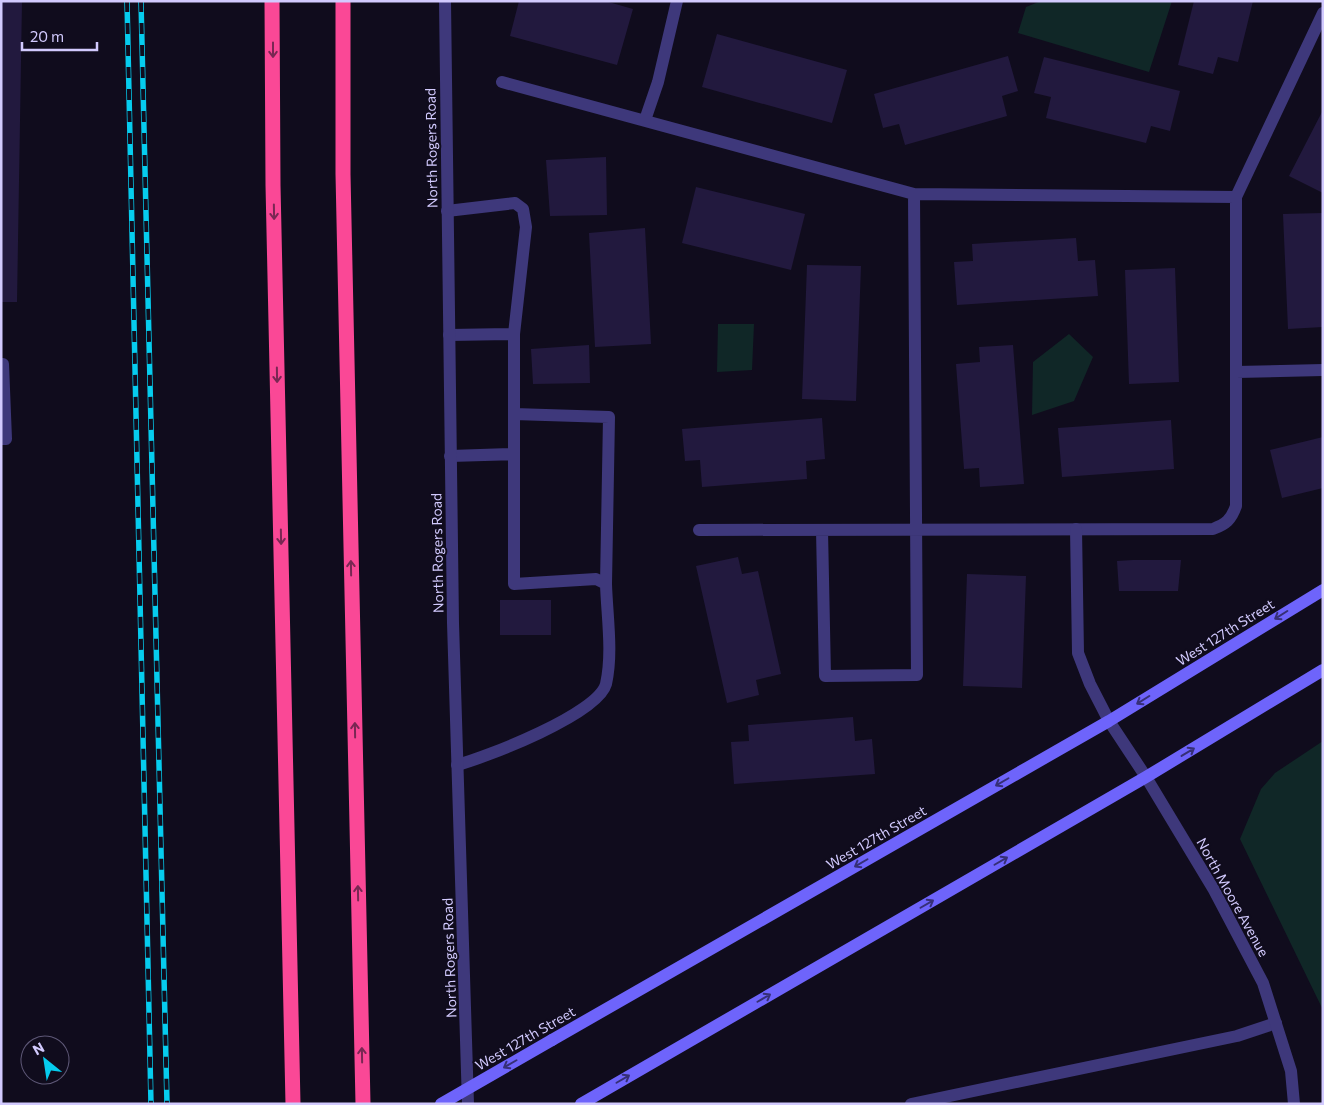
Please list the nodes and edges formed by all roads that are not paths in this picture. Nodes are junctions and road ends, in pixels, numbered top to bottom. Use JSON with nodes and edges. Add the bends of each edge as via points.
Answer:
{"nodes":[{"id":1,"x":272,"y":1,"type":"edge"},
{"id":2,"x":344,"y":1,"type":"edge"},
{"id":3,"x":445,"y":1,"type":"edge"},
{"id":4,"x":677,"y":1,"type":"edge"},
{"id":5,"x":1323,"y":13,"type":"edge"},
{"id":6,"x":502,"y":82,"type":"dead end"},
{"id":7,"x":645,"y":120,"type":"junction"},
{"id":8,"x":914,"y":194,"type":"junction"},
{"id":9,"x":1236,"y":197,"type":"junction"},
{"id":10,"x":447,"y":210,"type":"junction"},
{"id":11,"x":514,"y":334,"type":"junction"},
{"id":12,"x":449,"y":335,"type":"junction"},
{"id":13,"x":1,"y":364,"type":"edge"},
{"id":14,"x":1323,"y":370,"type":"edge"},
{"id":15,"x":1236,"y":372,"type":"junction"},
{"id":16,"x":514,"y":414,"type":"junction"},
{"id":17,"x":1,"y":439,"type":"edge"},
{"id":18,"x":514,"y":454,"type":"junction"},
{"id":19,"x":450,"y":456,"type":"junction"},
{"id":20,"x":1076,"y":529,"type":"junction"},
{"id":21,"x":699,"y":530,"type":"dead end"},
{"id":22,"x":822,"y":530,"type":"junction"},
{"id":23,"x":917,"y":530,"type":"junction"},
{"id":24,"x":606,"y":584,"type":"junction"},
{"id":25,"x":1323,"y":590,"type":"edge"},
{"id":26,"x":1323,"y":670,"type":"edge"},
{"id":27,"x":1110,"y":721,"type":"junction"},
{"id":28,"x":458,"y":764,"type":"junction"},
{"id":29,"x":1146,"y":777,"type":"junction"},
{"id":30,"x":1276,"y":1023,"type":"junction"},
{"id":31,"x":293,"y":1104,"type":"edge"},
{"id":32,"x":363,"y":1104,"type":"edge"},
{"id":33,"x":441,"y":1104,"type":"edge"},
{"id":34,"x":468,"y":1104,"type":"edge"},
{"id":35,"x":581,"y":1104,"type":"edge"},
{"id":36,"x":912,"y":1104,"type":"edge"},
{"id":37,"x":1294,"y":1104,"type":"edge"}],
"edges":[{"from":1,"to":31,"type":"highway","one_way":true,"via":[[273,196]]},
{"from":32,"to":2,"type":"highway","one_way":true,"via":[[343,174]]},
{"from":3,"to":10,"type":"street","name":"North Rogers Road"},
{"from":4,"to":7,"type":"street","via":[[658,82]]},
{"from":5,"to":9,"type":"street"},
{"from":6,"to":7,"type":"street"},
{"from":7,"to":8,"type":"street"},
{"from":8,"to":9,"type":"street"},
{"from":8,"to":23,"type":"street"},
{"from":9,"to":15,"type":"street"},
{"from":10,"to":11,"type":"street","via":[[515,203],[523,209],[526,227]]},
{"from":10,"to":12,"type":"street","name":"North Rogers Road"},
{"from":11,"to":12,"type":"street"},
{"from":11,"to":16,"type":"street"},
{"from":12,"to":19,"type":"street","name":"North Rogers Road"},
{"from":13,"to":17,"type":"street","via":[[6,439]]},
{"from":14,"to":15,"type":"street"},
{"from":15,"to":20,"type":"street","via":[[1236,506],[1232,518],[1225,525],[1212,530]]},
{"from":16,"to":18,"type":"street"},
{"from":16,"to":24,"type":"street","via":[[609,417]]},
{"from":18,"to":19,"type":"street"},
{"from":18,"to":24,"type":"street","via":[[514,584],[596,579]]},
{"from":19,"to":28,"type":"street","name":"North Rogers Road"},
{"from":20,"to":23,"type":"street"},
{"from":20,"to":27,"type":"street","name":"North Moore Avenue","via":[[1078,653]]},
{"from":21,"to":22,"type":"street"},
{"from":22,"to":23,"type":"street"},
{"from":22,"to":23,"type":"street","via":[[825,676],[917,675]]},
{"from":24,"to":28,"type":"street","via":[[606,686],[592,704],[557,724],[478,760]]},
{"from":25,"to":27,"type":"main road","name":"West 127th Street","one_way":true},
{"from":29,"to":26,"type":"main road","one_way":true},
{"from":27,"to":29,"type":"street","name":"North Moore Avenue"},
{"from":27,"to":33,"type":"main road","name":"West 127th Street","one_way":true,"bridge":true},
{"from":28,"to":34,"type":"street","name":"North Rogers Road"},
{"from":29,"to":30,"type":"street","name":"North Moore Avenue","via":[[1214,890],[1263,983]]},
{"from":35,"to":29,"type":"main road","one_way":true},
{"from":30,"to":36,"type":"street","via":[[1237,1036]]},
{"from":30,"to":37,"type":"street","name":"North Moore Avenue","via":[[1291,1070]]}]}
